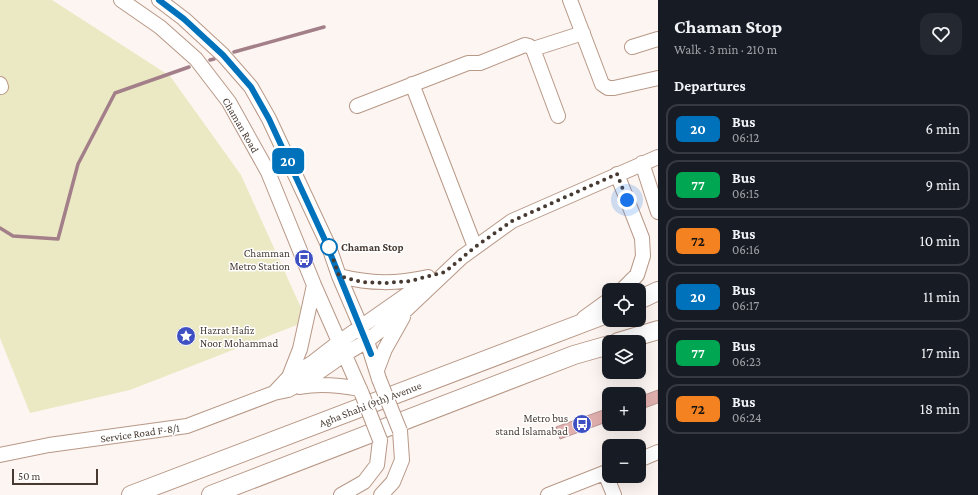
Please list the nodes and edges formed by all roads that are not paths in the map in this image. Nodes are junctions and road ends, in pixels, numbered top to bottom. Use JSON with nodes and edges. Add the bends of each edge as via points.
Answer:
{"nodes":[{"id":1,"x":121,"y":0,"type":"edge"},
{"id":2,"x":159,"y":0,"type":"edge"},
{"id":3,"x":570,"y":0,"type":"edge"},
{"id":4,"x":583,"y":32,"type":"junction"},
{"id":5,"x":658,"y":39,"type":"edge"},
{"id":6,"x":632,"y":47,"type":"dead end"},
{"id":7,"x":533,"y":49,"type":"junction"},
{"id":8,"x":658,"y":78,"type":"edge"},
{"id":9,"x":412,"y":84,"type":"junction"},
{"id":10,"x":357,"y":106,"type":"dead end"},
{"id":11,"x":558,"y":116,"type":"dead end"},
{"id":12,"x":658,"y":157,"type":"edge"},
{"id":13,"x":642,"y":163,"type":"junction"},
{"id":14,"x":617,"y":174,"type":"junction"},
{"id":15,"x":658,"y":212,"type":"edge"},
{"id":16,"x":475,"y":247,"type":"junction"},
{"id":17,"x":439,"y":274,"type":"junction"},
{"id":18,"x":339,"y":276,"type":"junction"},
{"id":19,"x":629,"y":283,"type":"edge"},
{"id":20,"x":314,"y":284,"type":"junction"},
{"id":21,"x":658,"y":291,"type":"edge"},
{"id":22,"x":646,"y":297,"type":"edge"},
{"id":23,"x":602,"y":305,"type":"edge"},
{"id":24,"x":407,"y":309,"type":"junction"},
{"id":25,"x":602,"y":316,"type":"edge"},
{"id":26,"x":361,"y":327,"type":"junction"},
{"id":27,"x":567,"y":330,"type":"junction"},
{"id":28,"x":658,"y":330,"type":"edge"},
{"id":29,"x":641,"y":335,"type":"edge"},
{"id":30,"x":369,"y":347,"type":"junction"},
{"id":31,"x":602,"y":347,"type":"edge"},
{"id":32,"x":342,"y":348,"type":"junction"},
{"id":33,"x":378,"y":375,"type":"junction"},
{"id":34,"x":284,"y":387,"type":"junction"},
{"id":35,"x":361,"y":392,"type":"junction"},
{"id":36,"x":658,"y":452,"type":"edge"},
{"id":37,"x":0,"y":455,"type":"edge"},
{"id":38,"x":646,"y":457,"type":"edge"},
{"id":39,"x":602,"y":474,"type":"edge"},
{"id":40,"x":610,"y":483,"type":"edge"},
{"id":41,"x":131,"y":495,"type":"edge"},
{"id":42,"x":211,"y":495,"type":"edge"},
{"id":43,"x":341,"y":495,"type":"edge"},
{"id":44,"x":381,"y":495,"type":"edge"},
{"id":45,"x":548,"y":495,"type":"edge"},
{"id":46,"x":614,"y":495,"type":"edge"}],
"edges":[{"from":1,"to":20,"type":"street","name":"Chaman Road","via":[[160,27],[196,59],[229,102],[268,172]]},
{"from":2,"to":18,"type":"street","via":[[223,55],[251,87],[269,119]]},
{"from":3,"to":4,"type":"street"},
{"from":4,"to":7,"type":"street"},
{"from":4,"to":8,"type":"street","via":[[602,84],[608,88]]},
{"from":5,"to":6,"type":"street"},
{"from":7,"to":9,"type":"street","via":[[525,45],[480,63],[468,63]]},
{"from":7,"to":11,"type":"street"},
{"from":9,"to":10,"type":"street"},
{"from":9,"to":16,"type":"street"},
{"from":12,"to":13,"type":"street","name":"Service Road F-8/1"},
{"from":13,"to":14,"type":"street","name":"Service Road F-8/1"},
{"from":13,"to":15,"type":"street"},
{"from":14,"to":16,"type":"street","name":"Service Road F-8/1","via":[[512,221]]},
{"from":14,"to":19,"type":"street","via":[[642,238],[643,256],[637,275]]},
{"from":16,"to":17,"type":"street","name":"Service Road F-8/1"},
{"from":17,"to":18,"type":"street","via":[[410,281],[386,283],[362,282]]},
{"from":17,"to":24,"type":"street","name":"Service Road F-8/1"},
{"from":17,"to":26,"type":"street","name":"Service Road F-8/1"},
{"from":18,"to":26,"type":"street"},
{"from":20,"to":32,"type":"street","name":"Chaman Road"},
{"from":20,"to":34,"type":"street","via":[[300,349]]},
{"from":21,"to":22,"type":"main road"},
{"from":23,"to":27,"type":"street"},
{"from":24,"to":30,"type":"street","name":"Service Road F-8/1"},
{"from":24,"to":33,"type":"street","via":[[385,349]]},
{"from":25,"to":27,"type":"main road","name":"Agha Shahi (9th) Avenue"},
{"from":26,"to":30,"type":"street"},
{"from":26,"to":32,"type":"street","name":"Service Road F-8/1"},
{"from":27,"to":41,"type":"main road","name":"Agha Shahi (9th) Avenue"},
{"from":28,"to":29,"type":"main road"},
{"from":30,"to":32,"type":"street","name":"Service Road F-8/1"},
{"from":30,"to":33,"type":"street"},
{"from":31,"to":42,"type":"main road","via":[[574,355]]},
{"from":32,"to":34,"type":"street","name":"Service Road F-8/1","via":[[312,377]]},
{"from":32,"to":35,"type":"street","name":"Chaman Road"},
{"from":33,"to":44,"type":"street","bridge":true,"via":[[400,431],[402,460],[394,482]]},
{"from":34,"to":35,"type":"street","via":[[330,385]]},
{"from":34,"to":37,"type":"street","name":"Service Road F-8/1","via":[[187,426],[49,445]]},
{"from":35,"to":43,"type":"street","name":"Chaman Road","bridge":true,"via":[[380,440],[377,465],[364,482]]},
{"from":36,"to":38,"type":"street"},
{"from":39,"to":45,"type":"street"},
{"from":40,"to":46,"type":"street"}]}
